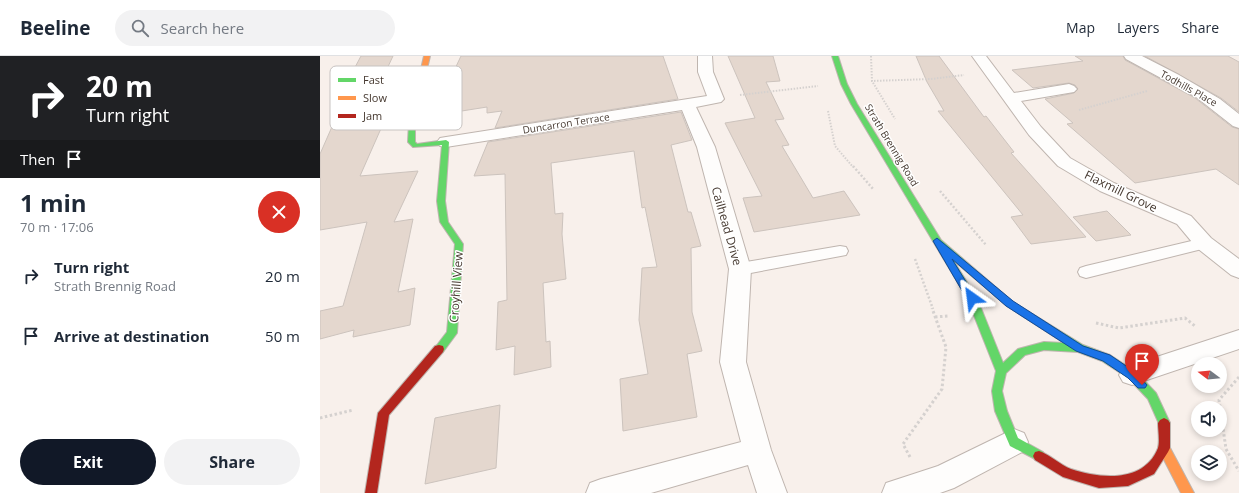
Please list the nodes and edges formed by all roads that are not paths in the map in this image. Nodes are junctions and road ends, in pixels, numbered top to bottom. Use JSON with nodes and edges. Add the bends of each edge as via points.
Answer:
{"nodes":[{"id":1,"x":427,"y":56,"type":"edge"},
{"id":2,"x":706,"y":56,"type":"edge"},
{"id":3,"x":835,"y":56,"type":"edge"},
{"id":4,"x":979,"y":56,"type":"edge"},
{"id":5,"x":1137,"y":57,"type":"edge"},
{"id":6,"x":425,"y":66,"type":"edge"},
{"id":7,"x":1069,"y":89,"type":"dead end"},
{"id":8,"x":1009,"y":98,"type":"junction"},
{"id":9,"x":687,"y":104,"type":"junction"},
{"id":10,"x":1239,"y":123,"type":"edge"},
{"id":11,"x":410,"y":130,"type":"edge"},
{"id":12,"x":446,"y":142,"type":"junction"},
{"id":13,"x":937,"y":241,"type":"junction"},
{"id":14,"x":1204,"y":243,"type":"junction"},
{"id":15,"x":840,"y":251,"type":"dead end"},
{"id":16,"x":740,"y":269,"type":"junction"},
{"id":17,"x":1239,"y":270,"type":"edge"},
{"id":18,"x":1086,"y":272,"type":"dead end"},
{"id":19,"x":1228,"y":342,"type":"edge"},
{"id":20,"x":1079,"y":348,"type":"junction"},
{"id":21,"x":1001,"y":371,"type":"junction"},
{"id":22,"x":1132,"y":375,"type":"junction"},
{"id":23,"x":1014,"y":442,"type":"junction"},
{"id":24,"x":1164,"y":448,"type":"junction"},
{"id":25,"x":757,"y":450,"type":"junction"},
{"id":26,"x":1099,"y":482,"type":"junction"},
{"id":27,"x":1108,"y":489,"type":"dead end"},
{"id":28,"x":371,"y":493,"type":"edge"},
{"id":29,"x":601,"y":493,"type":"edge"},
{"id":30,"x":772,"y":493,"type":"edge"},
{"id":31,"x":897,"y":493,"type":"edge"},
{"id":32,"x":1188,"y":493,"type":"edge"}],
"edges":[{"from":1,"to":6,"type":"street"},
{"from":2,"to":9,"type":"street","via":[[704,62],[709,85],[716,99]]},
{"from":3,"to":13,"type":"street","name":"Strath Brennig Road","via":[[844,84]]},
{"from":4,"to":8,"type":"street","name":"Flaxmill Grove"},
{"from":5,"to":10,"type":"street","name":"Todhills Place","via":[[1225,109]]},
{"from":7,"to":8,"type":"street"},
{"from":8,"to":14,"type":"street","name":"Flaxmill Grove","via":[[1035,132],[1064,162],[1107,187],[1184,220]]},
{"from":9,"to":12,"type":"street","name":"Duncarron Terrace"},
{"from":9,"to":16,"type":"street","name":"Cailhead Drive","via":[[706,147]]},
{"from":11,"to":12,"type":"street","via":[[411,142],[415,146]]},
{"from":12,"to":28,"type":"street","name":"Croyhill View","via":[[442,201],[444,222],[459,244],[452,333],[384,413]]},
{"from":13,"to":20,"type":"street","name":"Strath Brennig Road","via":[[1010,304]]},
{"from":13,"to":21,"type":"street","name":"Strath Brennig Road","via":[[972,298]]},
{"from":14,"to":17,"type":"street","name":"Flaxmill Grove"},
{"from":14,"to":18,"type":"lane"},
{"from":15,"to":16,"type":"lane"},
{"from":16,"to":25,"type":"street","name":"Cailhead Drive","via":[[733,362]]},
{"from":19,"to":22,"type":"street"},
{"from":20,"to":21,"type":"street","name":"Strath Brennig Road","via":[[1044,346],[1022,352]]},
{"from":20,"to":22,"type":"street","name":"Strath Brennig Road","via":[[1106,358]]},
{"from":21,"to":23,"type":"street","via":[[997,391],[1001,411]]},
{"from":22,"to":24,"type":"street","name":"Strath Brennig Road","via":[[1152,396],[1165,425]]},
{"from":23,"to":26,"type":"street","name":"Strath Brennig Road","via":[[1067,473]]},
{"from":23,"to":31,"type":"street","via":[[944,478]]},
{"from":24,"to":26,"type":"street","name":"Strath Brennig Road","via":[[1150,470],[1128,480]]},
{"from":24,"to":32,"type":"street"},
{"from":25,"to":29,"type":"street"},
{"from":25,"to":30,"type":"street","name":"Cailhead Drive"},
{"from":26,"to":27,"type":"street","name":"Strath Brennig Road"}]}
